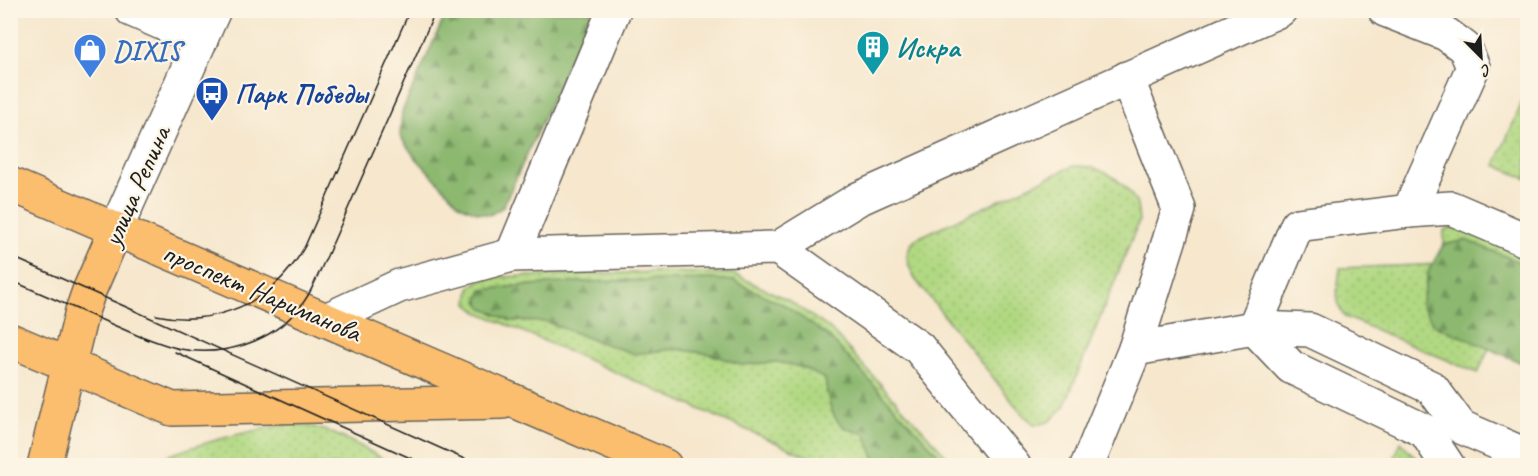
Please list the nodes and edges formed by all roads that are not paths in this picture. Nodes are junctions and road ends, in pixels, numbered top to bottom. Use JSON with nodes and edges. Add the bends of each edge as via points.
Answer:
{"nodes":[{"id":1,"x":132,"y":10,"type":"edge"},
{"id":2,"x":214,"y":10,"type":"edge"},
{"id":3,"x":614,"y":10,"type":"edge"},
{"id":4,"x":1280,"y":10,"type":"edge"},
{"id":5,"x":1385,"y":10,"type":"edge"},
{"id":6,"x":201,"y":40,"type":"junction"},
{"id":7,"x":1127,"y":78,"type":"junction"},
{"id":8,"x":10,"y":184,"type":"edge"},
{"id":9,"x":1410,"y":211,"type":"junction"},
{"id":10,"x":116,"y":229,"type":"junction"},
{"id":11,"x":1527,"y":241,"type":"edge"},
{"id":12,"x":778,"y":248,"type":"junction"},
{"id":13,"x":512,"y":255,"type":"junction"},
{"id":14,"x":326,"y":320,"type":"junction"},
{"id":15,"x":1254,"y":328,"type":"junction"},
{"id":16,"x":10,"y":340,"type":"edge"},
{"id":17,"x":1135,"y":349,"type":"junction"},
{"id":18,"x":69,"y":366,"type":"junction"},
{"id":19,"x":514,"y":402,"type":"junction"},
{"id":20,"x":1527,"y":456,"type":"edge"},
{"id":21,"x":44,"y":465,"type":"edge"},
{"id":22,"x":665,"y":465,"type":"edge"},
{"id":23,"x":1014,"y":465,"type":"edge"},
{"id":24,"x":1087,"y":465,"type":"edge"},
{"id":25,"x":1448,"y":465,"type":"edge"}],
"edges":[{"from":1,"to":6,"type":"street"},
{"from":2,"to":6,"type":"street","name":"улица Репина"},
{"from":3,"to":13,"type":"street"},
{"from":4,"to":7,"type":"street"},
{"from":5,"to":9,"type":"street","via":[[1446,34],[1466,48],[1473,66]]},
{"from":6,"to":10,"type":"street","name":"улица Репина"},
{"from":7,"to":12,"type":"street","via":[[858,199]]},
{"from":7,"to":17,"type":"street","via":[[1179,209]]},
{"from":8,"to":10,"type":"main road","name":"проспект Нариманова"},
{"from":9,"to":11,"type":"street","via":[[1450,208]]},
{"from":9,"to":15,"type":"street","via":[[1298,225]]},
{"from":10,"to":14,"type":"main road","name":"проспект Нариманова"},
{"from":10,"to":18,"type":"main road","name":"улица Репина","via":[[82,311]]},
{"from":12,"to":13,"type":"street"},
{"from":12,"to":23,"type":"street","via":[[919,348]]},
{"from":13,"to":14,"type":"street","via":[[399,286]]},
{"from":14,"to":19,"type":"main road","name":"проспект Нариманова"},
{"from":15,"to":17,"type":"street"},
{"from":15,"to":20,"type":"street","via":[[1310,330],[1321,335],[1432,388],[1461,427]]},
{"from":15,"to":25,"type":"street","via":[[1291,367],[1425,430]]},
{"from":16,"to":18,"type":"main road","name":"проспект Нариманова"},
{"from":17,"to":24,"type":"street"},
{"from":18,"to":19,"type":"main road","name":"проспект Нариманова","via":[[172,409]]},
{"from":18,"to":21,"type":"main road","name":"улица Репина"},
{"from":19,"to":22,"type":"main road","name":"проспект Нариманова"}]}
